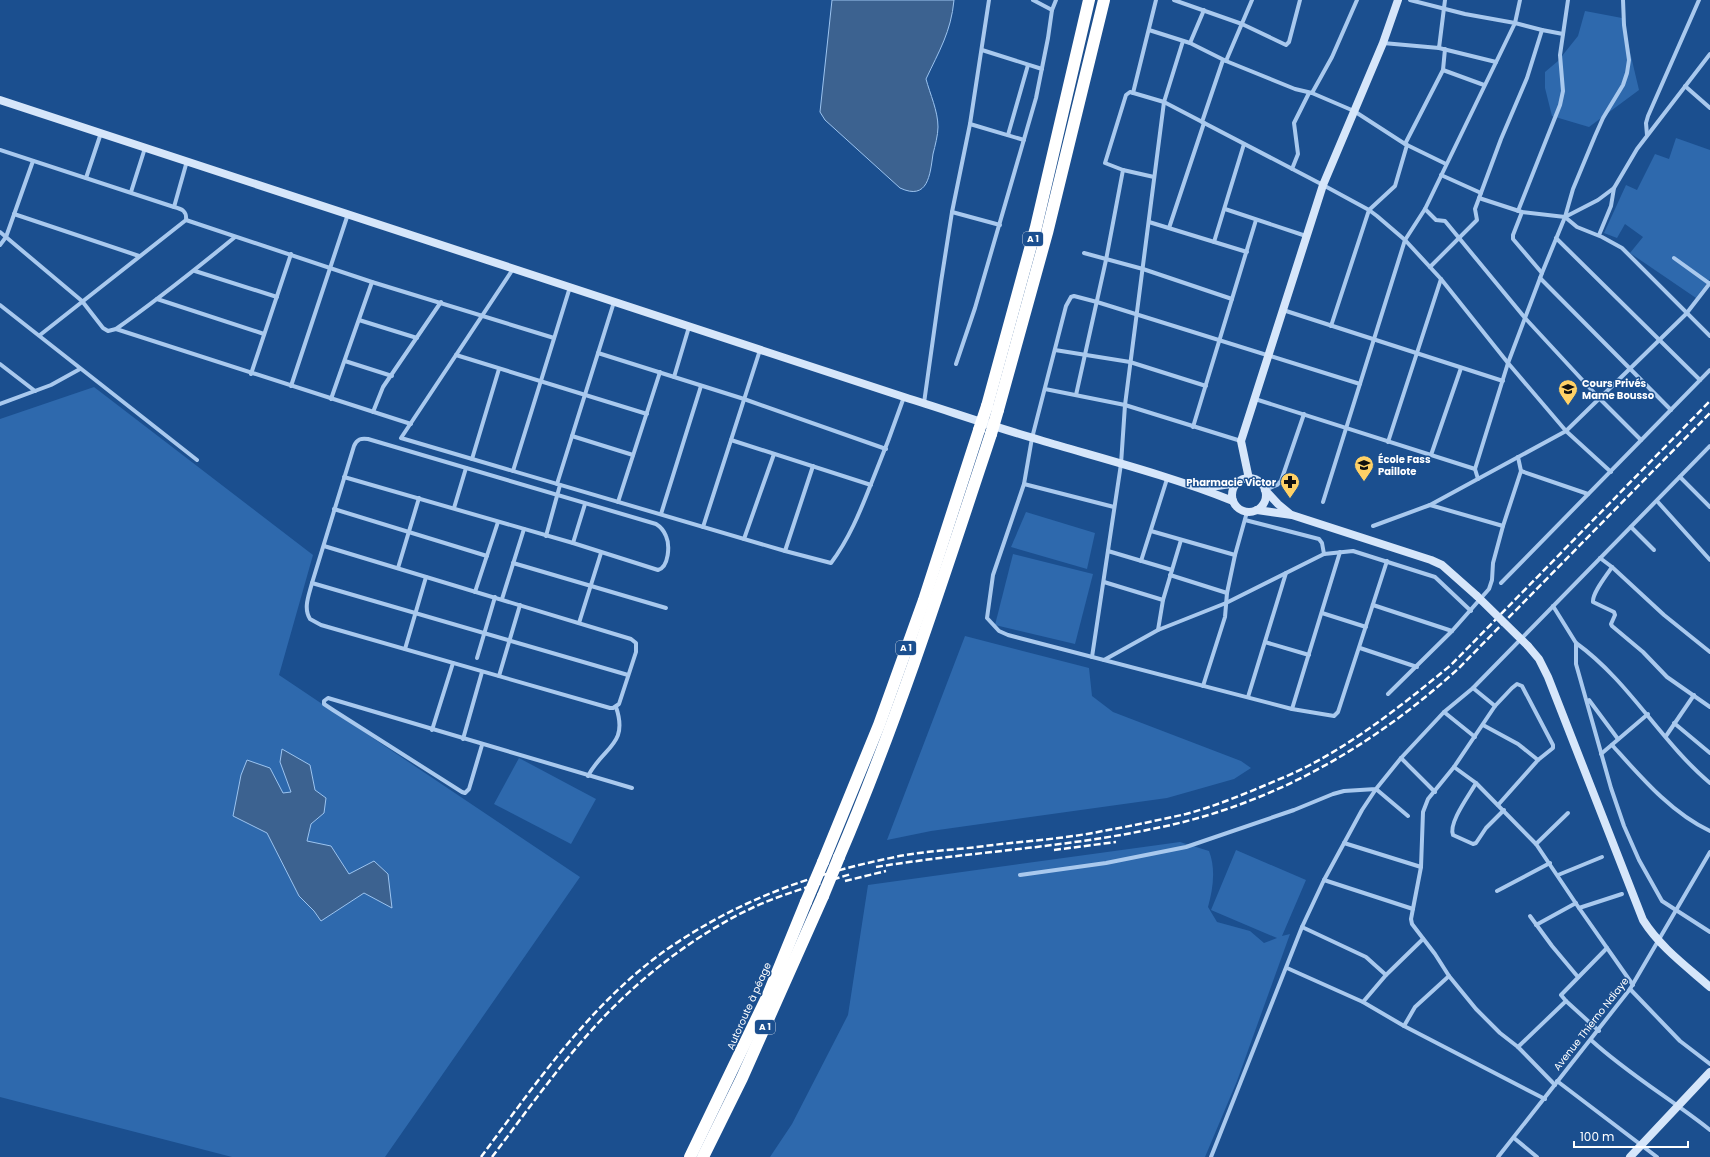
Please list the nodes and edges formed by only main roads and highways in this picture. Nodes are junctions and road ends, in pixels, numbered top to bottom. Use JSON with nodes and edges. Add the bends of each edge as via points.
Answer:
{"nodes":[{"id":1,"x":1089,"y":0,"type":"edge"},
{"id":2,"x":1104,"y":0,"type":"edge"},
{"id":3,"x":993,"y":408,"type":"junction"},
{"id":4,"x":985,"y":432,"type":"junction"},
{"id":5,"x":690,"y":1157,"type":"edge"},
{"id":6,"x":703,"y":1157,"type":"edge"}],
"edges":[{"from":1,"to":3,"type":"highway","number":"A 1"},
{"from":2,"to":3,"type":"highway","number":"A 1","via":[[1047,233]]},
{"from":3,"to":4,"type":"highway","number":"A 1","bridge":true},
{"from":4,"to":5,"type":"highway","name":"Autoroute à péage","number":"A 1","bridge":true,"via":[[879,725],[768,995]]},
{"from":4,"to":6,"type":"highway","number":"A 1","bridge":true,"via":[[915,660],[864,797],[823,896]]}]}
